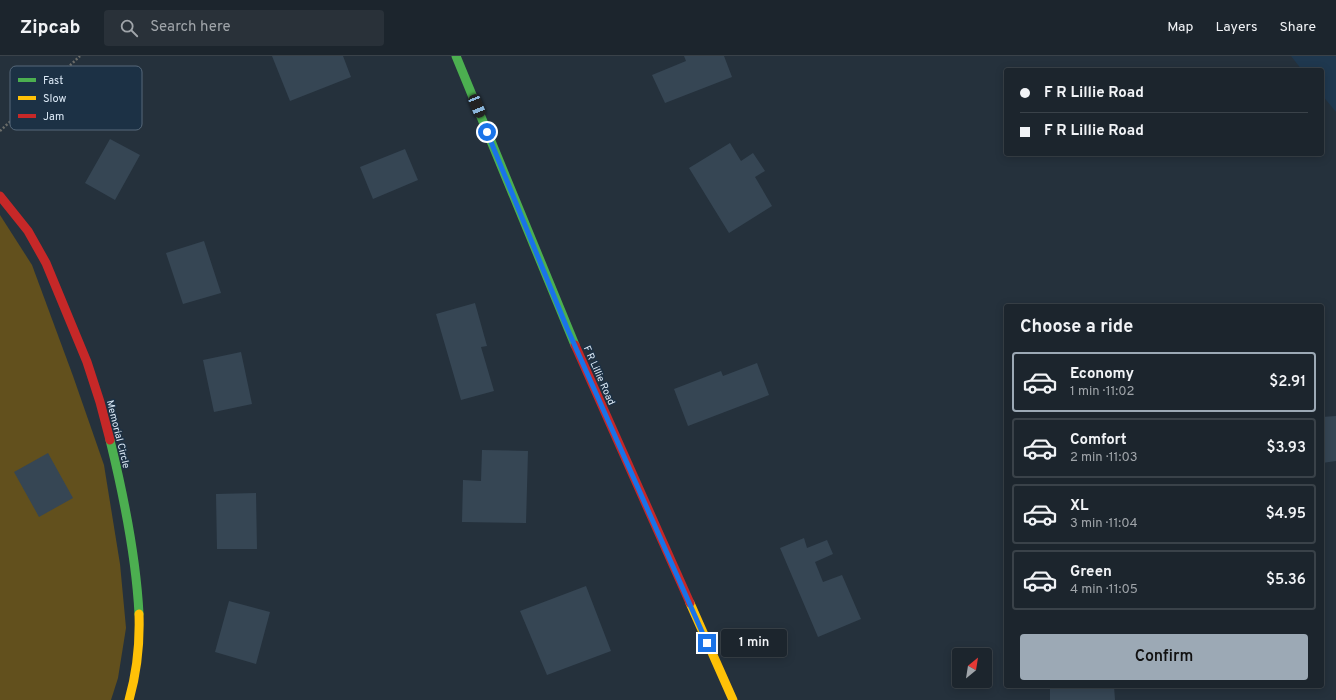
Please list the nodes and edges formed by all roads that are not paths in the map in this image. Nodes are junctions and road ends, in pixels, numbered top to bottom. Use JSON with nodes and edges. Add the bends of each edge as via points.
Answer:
{"nodes":[{"id":1,"x":456,"y":56,"type":"edge"},
{"id":2,"x":0,"y":196,"type":"edge"},
{"id":3,"x":129,"y":700,"type":"edge"},
{"id":4,"x":733,"y":700,"type":"edge"}],
"edges":[{"from":1,"to":4,"type":"street","name":"F R Lillie Road","via":[[567,328]]},
{"from":2,"to":3,"type":"street","name":"Memorial Circle","via":[[29,232],[44,262],[76,334],[100,401],[131,538],[138,600],[137,666]]}]}
